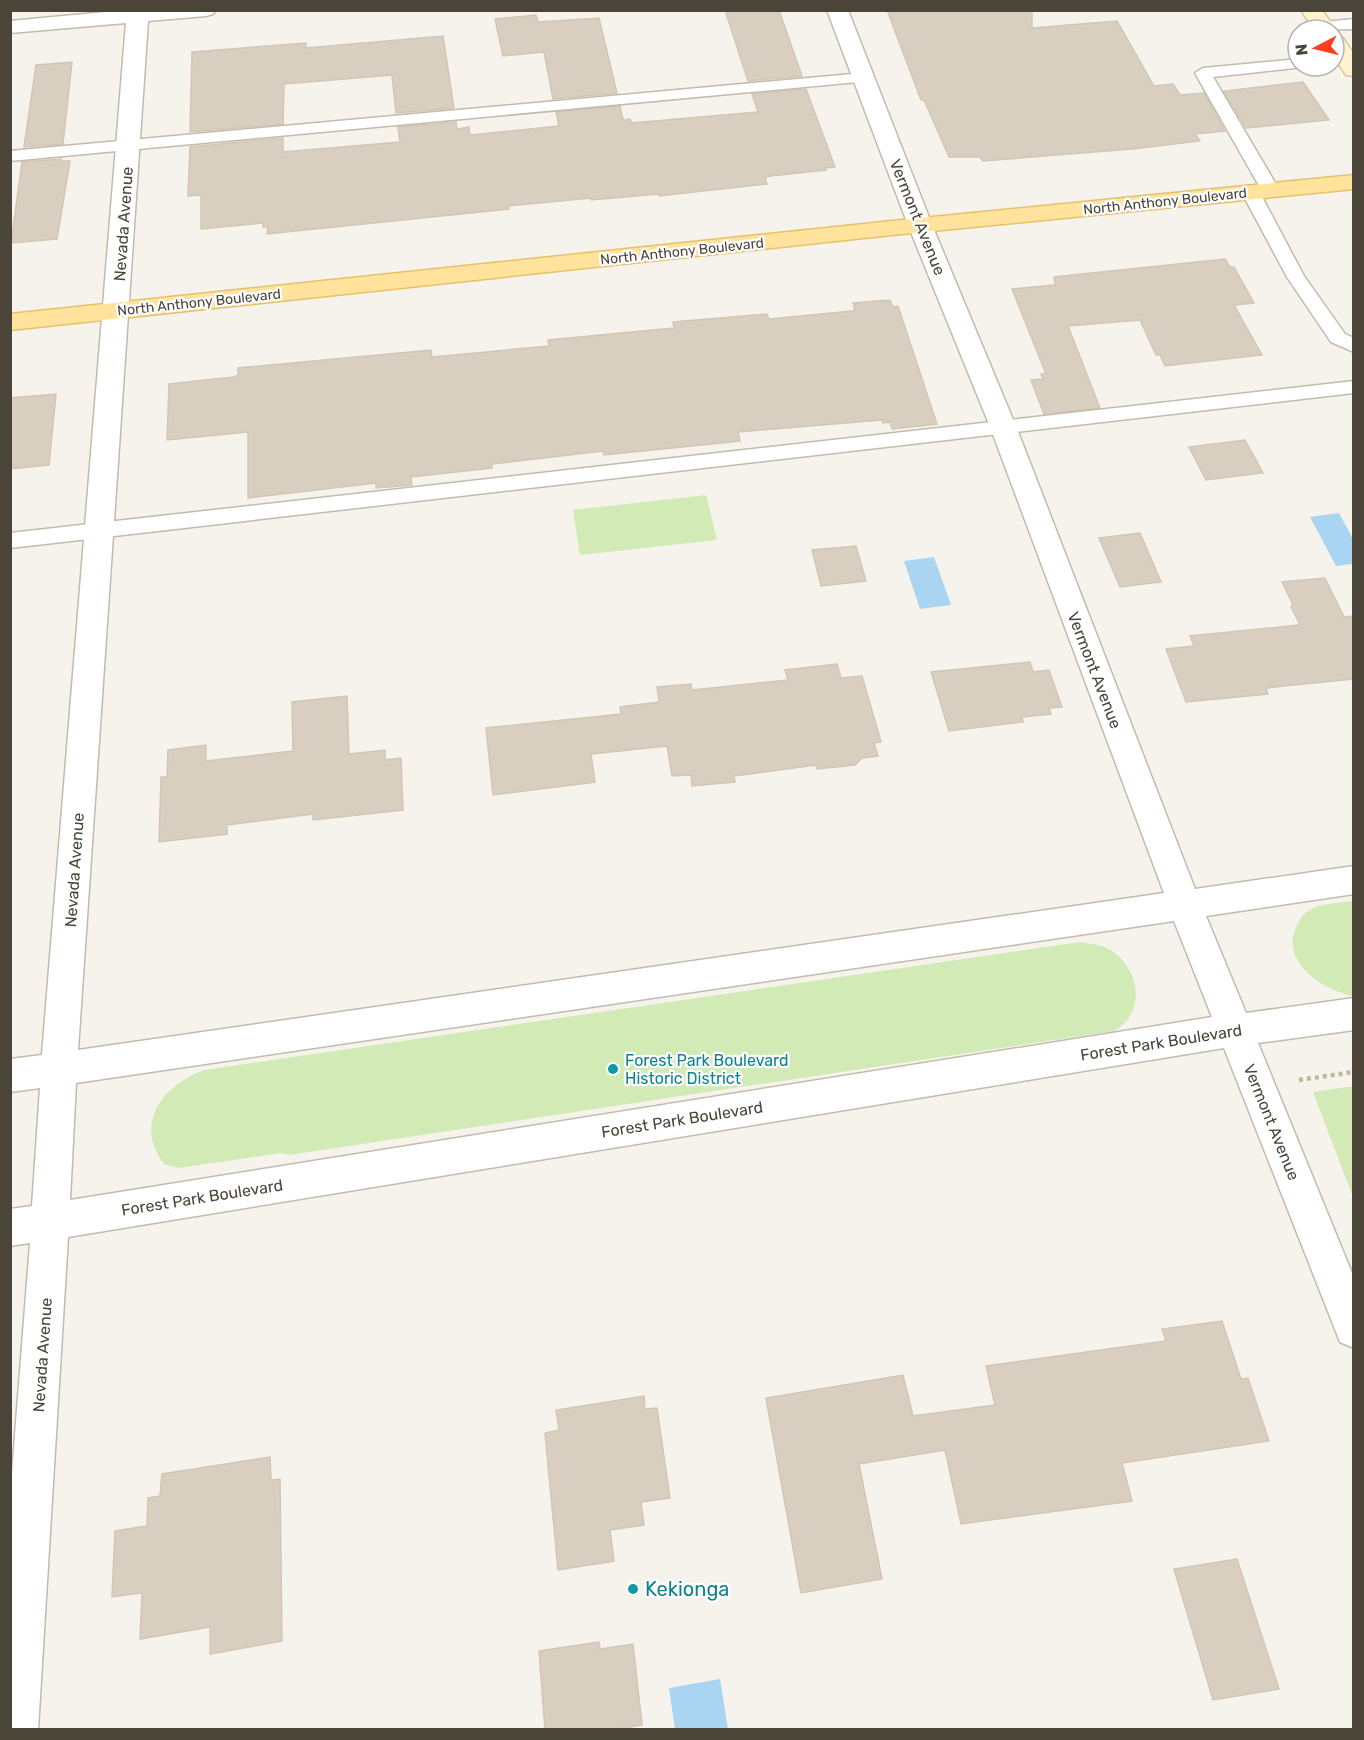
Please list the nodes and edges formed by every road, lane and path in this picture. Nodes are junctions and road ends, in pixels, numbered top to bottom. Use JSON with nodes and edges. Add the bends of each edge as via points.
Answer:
{"nodes":[{"id":1,"x":206,"y":10,"type":"edge"},
{"id":2,"x":837,"y":10,"type":"edge"},
{"id":3,"x":138,"y":13,"type":"edge"},
{"id":4,"x":10,"y":27,"type":"edge"},
{"id":5,"x":1286,"y":65,"type":"edge"},
{"id":6,"x":863,"y":78,"type":"junction"},
{"id":7,"x":129,"y":145,"type":"junction"},
{"id":8,"x":10,"y":156,"type":"edge"},
{"id":9,"x":1353,"y":183,"type":"edge"},
{"id":10,"x":1261,"y":192,"type":"junction"},
{"id":11,"x":920,"y":225,"type":"junction"},
{"id":12,"x":117,"y":311,"type":"junction"},
{"id":13,"x":10,"y":322,"type":"edge"},
{"id":14,"x":1353,"y":346,"type":"edge"},
{"id":15,"x":1353,"y":387,"type":"edge"},
{"id":16,"x":1004,"y":429,"type":"junction"},
{"id":17,"x":100,"y":531,"type":"junction"},
{"id":18,"x":10,"y":541,"type":"edge"},
{"id":19,"x":1353,"y":880,"type":"edge"},
{"id":20,"x":1185,"y":905,"type":"junction"},
{"id":21,"x":1353,"y":1014,"type":"edge"},
{"id":22,"x":1235,"y":1029,"type":"junction"},
{"id":23,"x":59,"y":1068,"type":"junction"},
{"id":24,"x":1353,"y":1072,"type":"edge"},
{"id":25,"x":10,"y":1076,"type":"edge"},
{"id":26,"x":1299,"y":1091,"type":"dead end"},
{"id":27,"x":51,"y":1222,"type":"junction"},
{"id":28,"x":10,"y":1228,"type":"edge"},
{"id":29,"x":1353,"y":1328,"type":"edge"},
{"id":30,"x":15,"y":1730,"type":"edge"}],
"edges":[{"from":1,"to":3,"type":"street"},
{"from":2,"to":6,"type":"street","name":"Vermont Avenue"},
{"from":3,"to":4,"type":"street"},
{"from":3,"to":7,"type":"street","name":"Nevada Avenue"},
{"from":5,"to":10,"type":"lane","via":[[1203,73]]},
{"from":6,"to":7,"type":"lane"},
{"from":6,"to":11,"type":"street","name":"Vermont Avenue"},
{"from":7,"to":8,"type":"lane"},
{"from":7,"to":12,"type":"street","name":"Nevada Avenue"},
{"from":9,"to":10,"type":"main road","name":"North Anthony Boulevard"},
{"from":10,"to":11,"type":"main road","name":"North Anthony Boulevard"},
{"from":10,"to":14,"type":"lane","via":[[1296,276],[1338,338]]},
{"from":11,"to":12,"type":"main road","name":"North Anthony Boulevard"},
{"from":11,"to":16,"type":"street","name":"Vermont Avenue"},
{"from":12,"to":13,"type":"main road","name":"North Anthony Boulevard"},
{"from":12,"to":17,"type":"street","name":"Nevada Avenue"},
{"from":15,"to":16,"type":"lane"},
{"from":16,"to":17,"type":"lane"},
{"from":16,"to":20,"type":"street","name":"Vermont Avenue"},
{"from":17,"to":18,"type":"lane"},
{"from":17,"to":23,"type":"street","name":"Nevada Avenue"},
{"from":19,"to":20,"type":"street"},
{"from":20,"to":22,"type":"street","name":"Vermont Avenue"},
{"from":20,"to":23,"type":"street"},
{"from":21,"to":22,"type":"street","name":"Forest Park Boulevard"},
{"from":22,"to":27,"type":"street","name":"Forest Park Boulevard"},
{"from":22,"to":29,"type":"street","name":"Vermont Avenue"},
{"from":23,"to":25,"type":"street"},
{"from":23,"to":27,"type":"street","name":"Nevada Avenue"},
{"from":24,"to":26,"type":"path","via":[[1295,1081]]},
{"from":27,"to":28,"type":"street","name":"Forest Park Boulevard"},
{"from":27,"to":30,"type":"street","name":"Nevada Avenue"}]}
